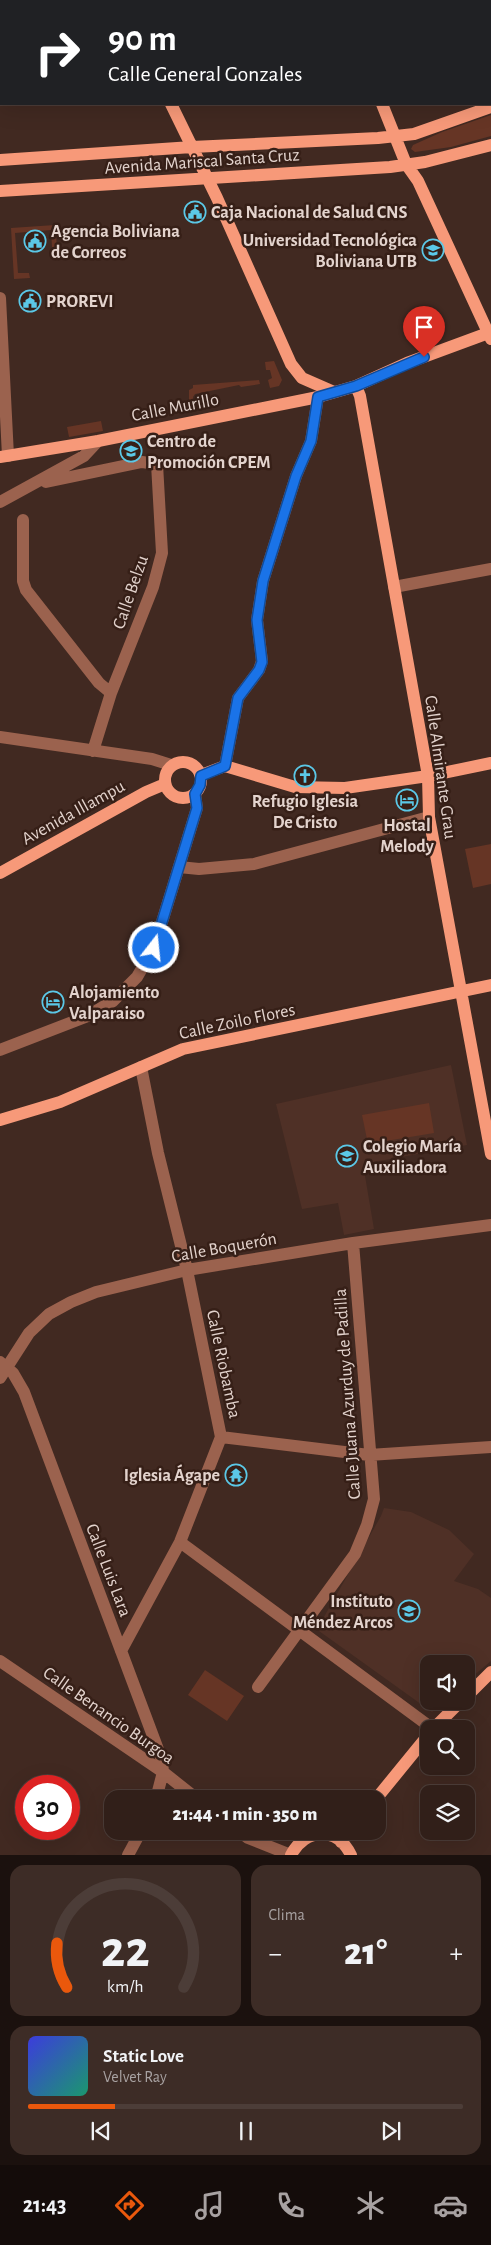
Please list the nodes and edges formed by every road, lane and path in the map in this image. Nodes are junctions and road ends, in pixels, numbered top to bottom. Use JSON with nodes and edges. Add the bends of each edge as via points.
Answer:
{"nodes":[{"id":1,"x":171,"y":105,"type":"edge"},
{"id":2,"x":382,"y":105,"type":"edge"},
{"id":3,"x":491,"y":107,"type":"edge"},
{"id":4,"x":394,"y":136,"type":"junction"},
{"id":5,"x":491,"y":145,"type":"edge"},
{"id":6,"x":192,"y":147,"type":"junction"},
{"id":7,"x":0,"y":160,"type":"edge"},
{"id":8,"x":406,"y":164,"type":"junction"},
{"id":9,"x":208,"y":178,"type":"junction"},
{"id":10,"x":0,"y":191,"type":"edge"},
{"id":11,"x":0,"y":298,"type":"edge"},
{"id":12,"x":490,"y":334,"type":"edge"},
{"id":13,"x":356,"y":386,"type":"junction"},
{"id":14,"x":334,"y":392,"type":"junction"},
{"id":15,"x":318,"y":397,"type":"junction"},
{"id":16,"x":98,"y":441,"type":"junction"},
{"id":17,"x":4,"y":457,"type":"edge"},
{"id":18,"x":44,"y":479,"type":"junction"},
{"id":19,"x":0,"y":502,"type":"edge"},
{"id":20,"x":22,"y":520,"type":"dead end"},
{"id":21,"x":491,"y":569,"type":"edge"},
{"id":22,"x":394,"y":587,"type":"junction"},
{"id":23,"x":110,"y":693,"type":"junction"},
{"id":24,"x":0,"y":737,"type":"edge"},
{"id":25,"x":93,"y":751,"type":"junction"},
{"id":26,"x":491,"y":763,"type":"edge"},
{"id":27,"x":171,"y":765,"type":"junction"},
{"id":28,"x":225,"y":766,"type":"junction"},
{"id":29,"x":201,"y":776,"type":"junction"},
{"id":30,"x":428,"y":776,"type":"junction"},
{"id":31,"x":165,"y":784,"type":"junction"},
{"id":32,"x":195,"y":794,"type":"junction"},
{"id":33,"x":430,"y":817,"type":"junction"},
{"id":34,"x":179,"y":866,"type":"junction"},
{"id":35,"x":0,"y":873,"type":"edge"},
{"id":36,"x":491,"y":985,"type":"edge"},
{"id":37,"x":460,"y":992,"type":"junction"},
{"id":38,"x":0,"y":1050,"type":"edge"},
{"id":39,"x":141,"y":1067,"type":"junction"},
{"id":40,"x":0,"y":1120,"type":"edge"},
{"id":41,"x":491,"y":1154,"type":"edge"},
{"id":42,"x":491,"y":1225,"type":"edge"},
{"id":43,"x":353,"y":1243,"type":"junction"},
{"id":44,"x":187,"y":1270,"type":"junction"},
{"id":45,"x":4,"y":1364,"type":"edge"},
{"id":46,"x":0,"y":1378,"type":"edge"},
{"id":47,"x":221,"y":1437,"type":"junction"},
{"id":48,"x":491,"y":1447,"type":"edge"},
{"id":49,"x":369,"y":1455,"type":"junction"},
{"id":50,"x":180,"y":1542,"type":"junction"},
{"id":51,"x":299,"y":1630,"type":"junction"},
{"id":52,"x":121,"y":1651,"type":"junction"},
{"id":53,"x":0,"y":1662,"type":"edge"},
{"id":54,"x":491,"y":1672,"type":"edge"},
{"id":55,"x":258,"y":1687,"type":"dead end"},
{"id":56,"x":475,"y":1687,"type":"edge"},
{"id":57,"x":452,"y":1710,"type":"edge"},
{"id":58,"x":421,"y":1720,"type":"edge"},
{"id":59,"x":442,"y":1720,"type":"edge"},
{"id":60,"x":420,"y":1745,"type":"edge"},
{"id":61,"x":163,"y":1772,"type":"junction"},
{"id":62,"x":158,"y":1790,"type":"edge"},
{"id":63,"x":186,"y":1790,"type":"edge"},
{"id":64,"x":383,"y":1790,"type":"edge"},
{"id":65,"x":136,"y":1840,"type":"edge"},
{"id":66,"x":253,"y":1840,"type":"edge"},
{"id":67,"x":341,"y":1842,"type":"joint"},
{"id":68,"x":128,"y":1855,"type":"edge"},
{"id":69,"x":291,"y":1855,"type":"edge"},
{"id":70,"x":351,"y":1855,"type":"edge"}],
"edges":[{"from":1,"to":6,"type":"main road"},
{"from":2,"to":4,"type":"main road"},
{"from":3,"to":4,"type":"main road","name":"Avenida Mariscal Santa Cruz","via":[[414,134]]},
{"from":4,"to":6,"type":"main road","name":"Avenida Mariscal Santa Cruz"},
{"from":4,"to":8,"type":"main road"},
{"from":5,"to":8,"type":"main road","name":"Avenida Mariscal Santa Cruz"},
{"from":6,"to":7,"type":"main road","name":"Avenida Mariscal Santa Cruz"},
{"from":6,"to":9,"type":"main road"},
{"from":8,"to":9,"type":"main road","name":"Avenida Mariscal Santa Cruz"},
{"from":8,"to":12,"type":"main road","via":[[418,181]]},
{"from":9,"to":10,"type":"main road","name":"Avenida Mariscal Santa Cruz"},
{"from":9,"to":14,"type":"main road","via":[[294,369],[302,378]]},
{"from":11,"to":17,"type":"street"},
{"from":12,"to":13,"type":"main road","name":"Calle Murillo","via":[[407,363]]},
{"from":13,"to":14,"type":"main road","name":"Calle Murillo"},
{"from":13,"to":22,"type":"main road","name":"Calle Almirante Grau"},
{"from":14,"to":15,"type":"main road","name":"Calle Murillo"},
{"from":15,"to":16,"type":"main road","name":"Calle Murillo"},
{"from":15,"to":28,"type":"street","via":[[311,441],[296,476],[263,581],[257,620],[262,662],[238,698]]},
{"from":16,"to":17,"type":"main road","name":"Calle Murillo"},
{"from":16,"to":18,"type":"street","via":[[84,456]]},
{"from":18,"to":19,"type":"street"},
{"from":18,"to":23,"type":"street","name":"Calle Belzu","via":[[46,482],[142,462],[157,464],[162,553],[153,587]]},
{"from":20,"to":23,"type":"street","via":[[26,590]]},
{"from":21,"to":22,"type":"street"},
{"from":22,"to":30,"type":"main road","name":"Calle Almirante Grau"},
{"from":23,"to":25,"type":"street","name":"Calle Belzu"},
{"from":24,"to":25,"type":"street"},
{"from":25,"to":27,"type":"street","via":[[152,759]]},
{"from":26,"to":30,"type":"main road"},
{"from":27,"to":29,"type":"main road","via":[[185,762],[198,769]]},
{"from":27,"to":31,"type":"main road","via":[[165,774]]},
{"from":28,"to":29,"type":"main road"},
{"from":28,"to":30,"type":"main road","via":[[296,787],[345,788]]},
{"from":29,"to":32,"type":"main road"},
{"from":30,"to":33,"type":"main road","name":"Calle Almirante Grau"},
{"from":31,"to":32,"type":"main road","via":[[171,795],[177,798]]},
{"from":31,"to":35,"type":"main road","name":"Avenida Illampu"},
{"from":32,"to":34,"type":"street","via":[[197,808]]},
{"from":33,"to":34,"type":"street","via":[[254,864],[199,869]]},
{"from":33,"to":37,"type":"main road","name":"Calle Almirante Grau"},
{"from":34,"to":38,"type":"street","via":[[154,948],[126,990],[88,1016]]},
{"from":36,"to":37,"type":"main road","name":"Calle Zoilo Flores"},
{"from":37,"to":39,"type":"main road","name":"Calle Zoilo Flores","via":[[183,1049]]},
{"from":37,"to":41,"type":"main road","name":"Calle Almirante Grau"},
{"from":39,"to":40,"type":"main road","name":"Calle Zoilo Flores","via":[[60,1102]]},
{"from":39,"to":44,"type":"street","name":"Calle Riobamba"},
{"from":42,"to":43,"type":"street","name":"Calle Boquerón"},
{"from":43,"to":44,"type":"street","name":"Calle Boquerón"},
{"from":43,"to":49,"type":"street","name":"Calle Juana Azurduy de Padilla"},
{"from":44,"to":45,"type":"street","name":"Calle Boquerón","via":[[96,1292],[71,1302],[50,1314],[29,1333]]},
{"from":44,"to":47,"type":"street","name":"Calle Riobamba"},
{"from":45,"to":46,"type":"street","name":"Calle Boquerón"},
{"from":45,"to":52,"type":"street","name":"Calle Luis Lara","via":[[24,1392]]},
{"from":47,"to":49,"type":"street"},
{"from":47,"to":50,"type":"street","name":"Calle Riobamba"},
{"from":48,"to":49,"type":"street"},
{"from":49,"to":51,"type":"street","name":"Calle Juana Azurduy de Padilla","via":[[374,1499],[367,1525],[355,1554]]},
{"from":50,"to":51,"type":"street"},
{"from":50,"to":52,"type":"street","name":"Calle Riobamba"},
{"from":51,"to":55,"type":"street","name":"Calle Juana Azurduy de Padilla"},
{"from":51,"to":58,"type":"street"},
{"from":52,"to":61,"type":"street","name":"Calle Luis Lara","via":[[162,1760]]},
{"from":53,"to":61,"type":"street","name":"Calle Benancio Burgoa"},
{"from":54,"to":56,"type":"main road"},
{"from":57,"to":59,"type":"main road"},
{"from":60,"to":64,"type":"main road"},
{"from":61,"to":62,"type":"street","name":"Calle Luis Lara"},
{"from":61,"to":63,"type":"street","name":"Calle Benancio Burgoa"},
{"from":65,"to":68,"type":"street"},
{"from":66,"to":69,"type":"street"},
{"from":67,"to":69,"type":"main road","via":[[328,1835],[313,1835],[296,1846]]},
{"from":67,"to":70,"type":"main road"}]}
